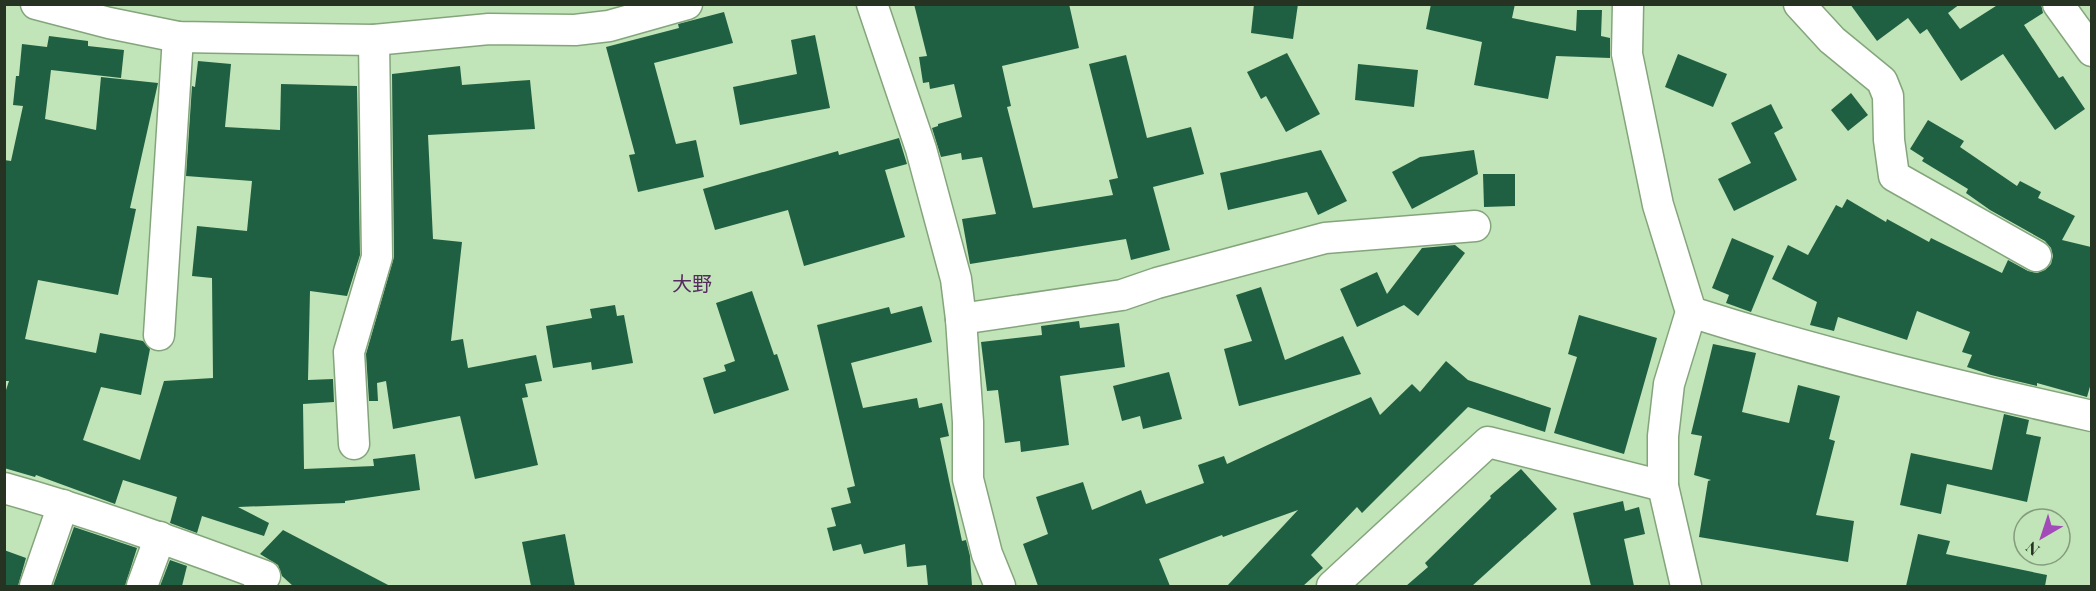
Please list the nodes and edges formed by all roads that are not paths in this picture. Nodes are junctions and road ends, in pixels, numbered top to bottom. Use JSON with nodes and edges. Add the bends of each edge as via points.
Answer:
{"nodes":[{"id":1,"x":36,"y":4,"type":"edge"},
{"id":2,"x":687,"y":4,"type":"edge"},
{"id":3,"x":872,"y":4,"type":"edge"},
{"id":4,"x":1628,"y":4,"type":"edge"},
{"id":5,"x":1799,"y":4,"type":"edge"},
{"id":6,"x":2058,"y":4,"type":"edge"},
{"id":7,"x":2087,"y":35,"type":"edge"},
{"id":8,"x":178,"y":37,"type":"junction"},
{"id":9,"x":374,"y":40,"type":"junction"},
{"id":10,"x":1474,"y":226,"type":"dead end"},
{"id":11,"x":2036,"y":256,"type":"dead end"},
{"id":12,"x":1691,"y":312,"type":"junction"},
{"id":13,"x":961,"y":319,"type":"junction"},
{"id":14,"x":159,"y":335,"type":"dead end"},
{"id":15,"x":2091,"y":416,"type":"edge"},
{"id":16,"x":354,"y":444,"type":"dead end"},
{"id":17,"x":1663,"y":486,"type":"junction"},
{"id":18,"x":4,"y":488,"type":"edge"},
{"id":19,"x":63,"y":505,"type":"junction"},
{"id":20,"x":160,"y":537,"type":"junction"},
{"id":21,"x":35,"y":586,"type":"edge"},
{"id":22,"x":142,"y":586,"type":"edge"},
{"id":23,"x":259,"y":586,"type":"edge"},
{"id":24,"x":1000,"y":586,"type":"edge"},
{"id":25,"x":1332,"y":586,"type":"edge"},
{"id":26,"x":1686,"y":586,"type":"edge"}],
"edges":[{"from":1,"to":8,"type":"street"},
{"from":2,"to":9,"type":"street","via":[[609,26],[575,30],[489,29]]},
{"from":3,"to":13,"type":"street","via":[[921,149],[956,279]]},
{"from":4,"to":12,"type":"street","via":[[1627,54],[1658,205]]},
{"from":5,"to":11,"type":"street","via":[[1832,40],[1882,81],[1888,96],[1894,176]]},
{"from":6,"to":7,"type":"street"},
{"from":8,"to":9,"type":"street"},
{"from":8,"to":14,"type":"street"},
{"from":9,"to":16,"type":"street","via":[[377,256],[349,352]]},
{"from":10,"to":13,"type":"street","via":[[1325,238],[1122,294]]},
{"from":12,"to":15,"type":"street","via":[[1923,378]]},
{"from":12,"to":17,"type":"street","via":[[1669,384]]},
{"from":13,"to":24,"type":"street","via":[[968,479],[987,554]]},
{"from":17,"to":25,"type":"street","via":[[1488,442]]},
{"from":17,"to":26,"type":"street"},
{"from":18,"to":19,"type":"street"},
{"from":19,"to":20,"type":"street"},
{"from":19,"to":21,"type":"street"},
{"from":20,"to":22,"type":"street"},
{"from":20,"to":23,"type":"street","via":[[265,576]]}]}
